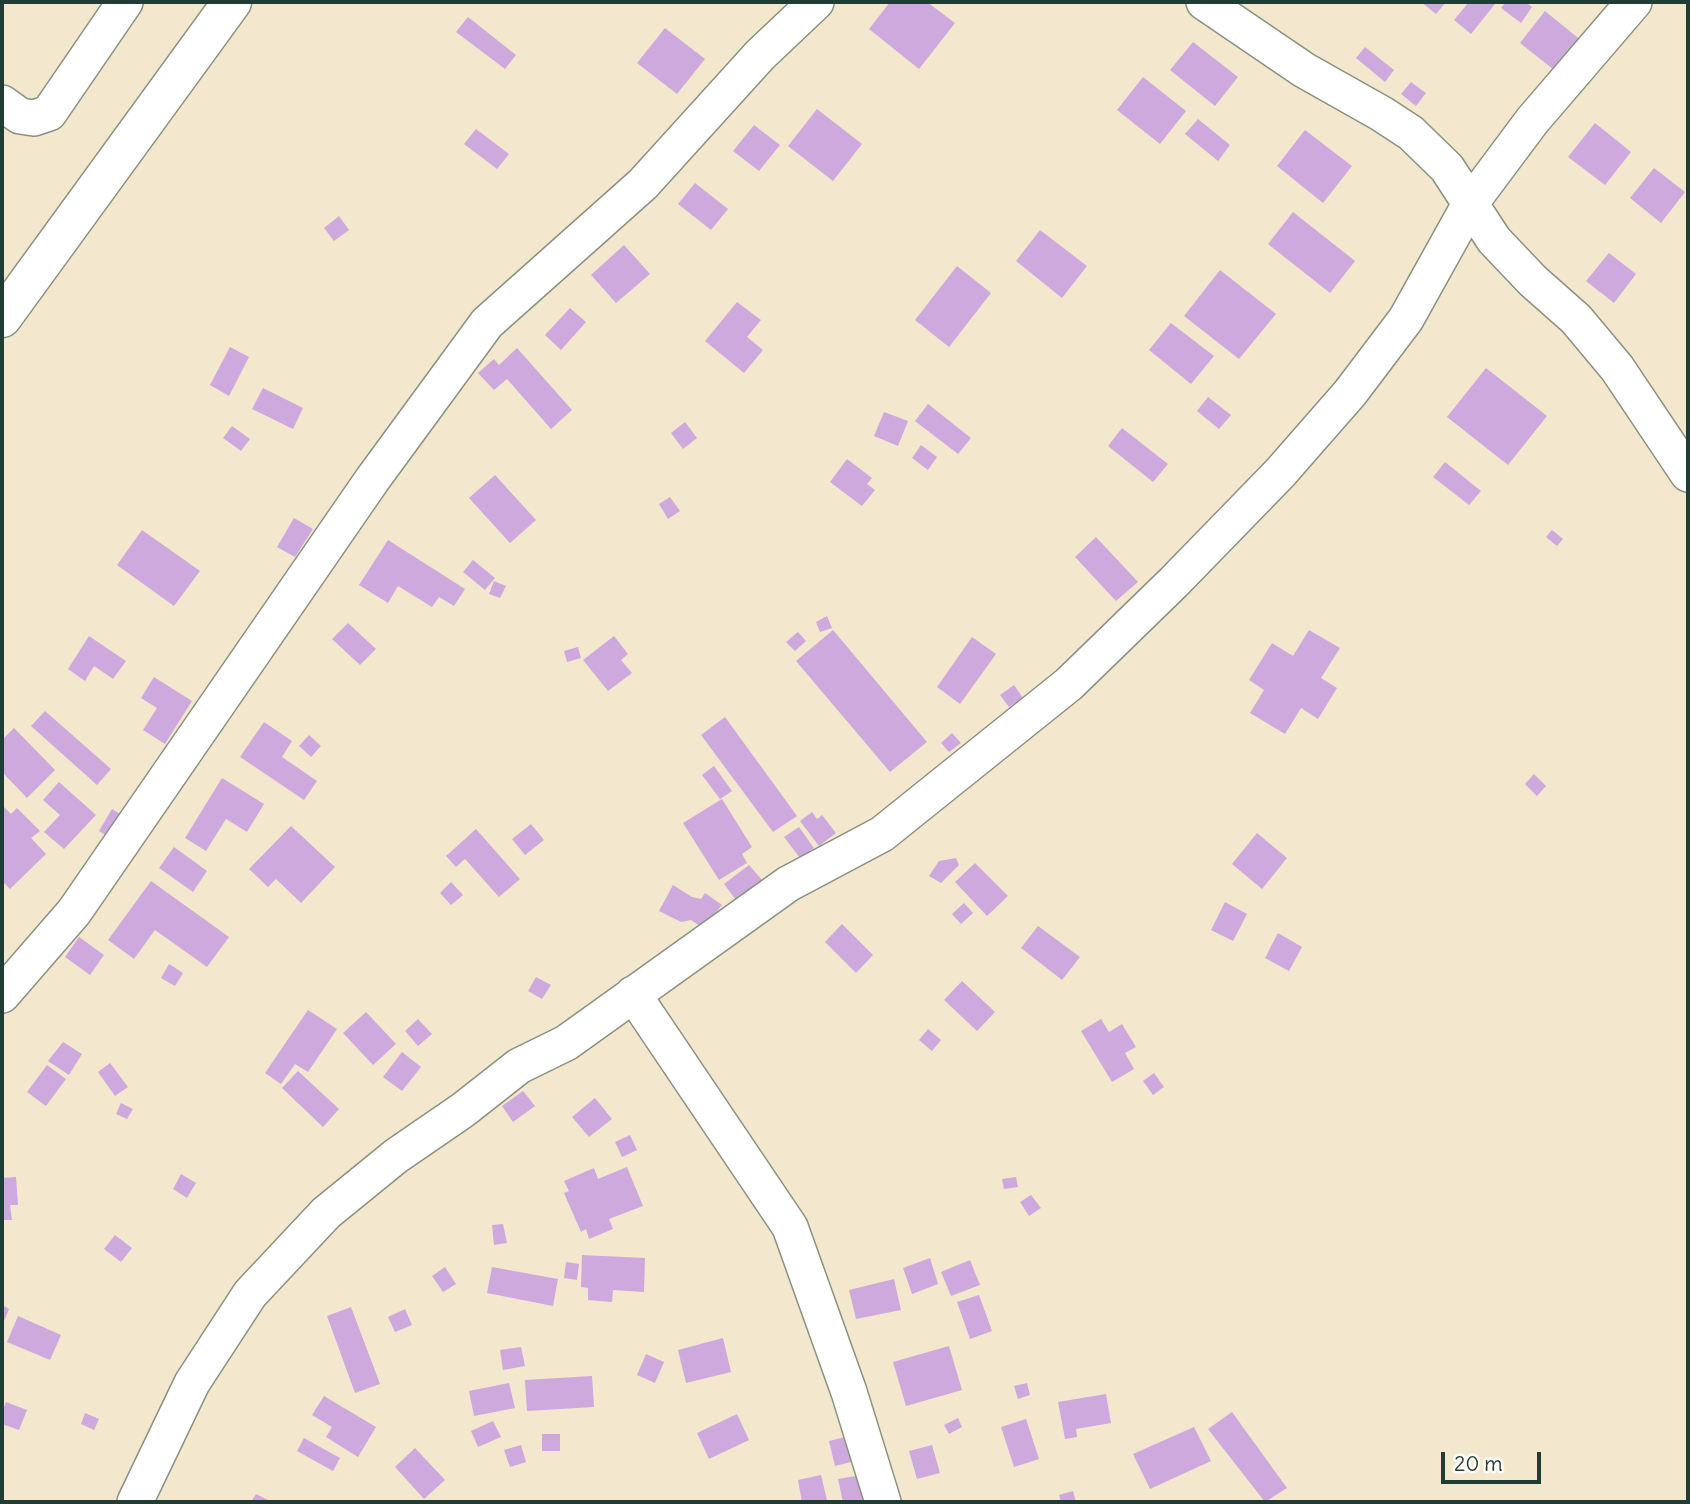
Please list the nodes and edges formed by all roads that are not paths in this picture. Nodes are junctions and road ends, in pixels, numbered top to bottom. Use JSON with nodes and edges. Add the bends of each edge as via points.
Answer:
{"nodes":[{"id":1,"x":125,"y":2,"type":"edge"},
{"id":2,"x":232,"y":2,"type":"edge"},
{"id":3,"x":816,"y":2,"type":"edge"},
{"id":4,"x":1204,"y":2,"type":"edge"},
{"id":5,"x":1634,"y":2,"type":"edge"},
{"id":6,"x":2,"y":103,"type":"edge"},
{"id":7,"x":1470,"y":204,"type":"junction"},
{"id":8,"x":2,"y":318,"type":"edge"},
{"id":9,"x":1688,"y":474,"type":"edge"},
{"id":10,"x":633,"y":994,"type":"junction"},
{"id":11,"x":2,"y":995,"type":"edge"},
{"id":12,"x":135,"y":1502,"type":"edge"},
{"id":13,"x":883,"y":1502,"type":"edge"}],
"edges":[{"from":1,"to":6,"type":"street","via":[[49,113],[20,116]]},
{"from":2,"to":8,"type":"highway"},
{"from":3,"to":11,"type":"street","via":[[760,55],[643,184],[487,323],[372,480],[74,912]]},
{"from":4,"to":7,"type":"street","via":[[1304,70],[1411,134],[1447,168]]},
{"from":5,"to":7,"type":"street","via":[[1532,121]]},
{"from":7,"to":9,"type":"street","via":[[1493,240],[1576,319],[1609,358]]},
{"from":7,"to":10,"type":"street","via":[[1406,319],[1350,393],[1270,483],[1069,684],[882,834],[789,884]]},
{"from":10,"to":12,"type":"street","via":[[566,1043],[519,1066],[326,1213],[250,1294],[192,1383]]},
{"from":10,"to":13,"type":"street","via":[[790,1227]]}]}
